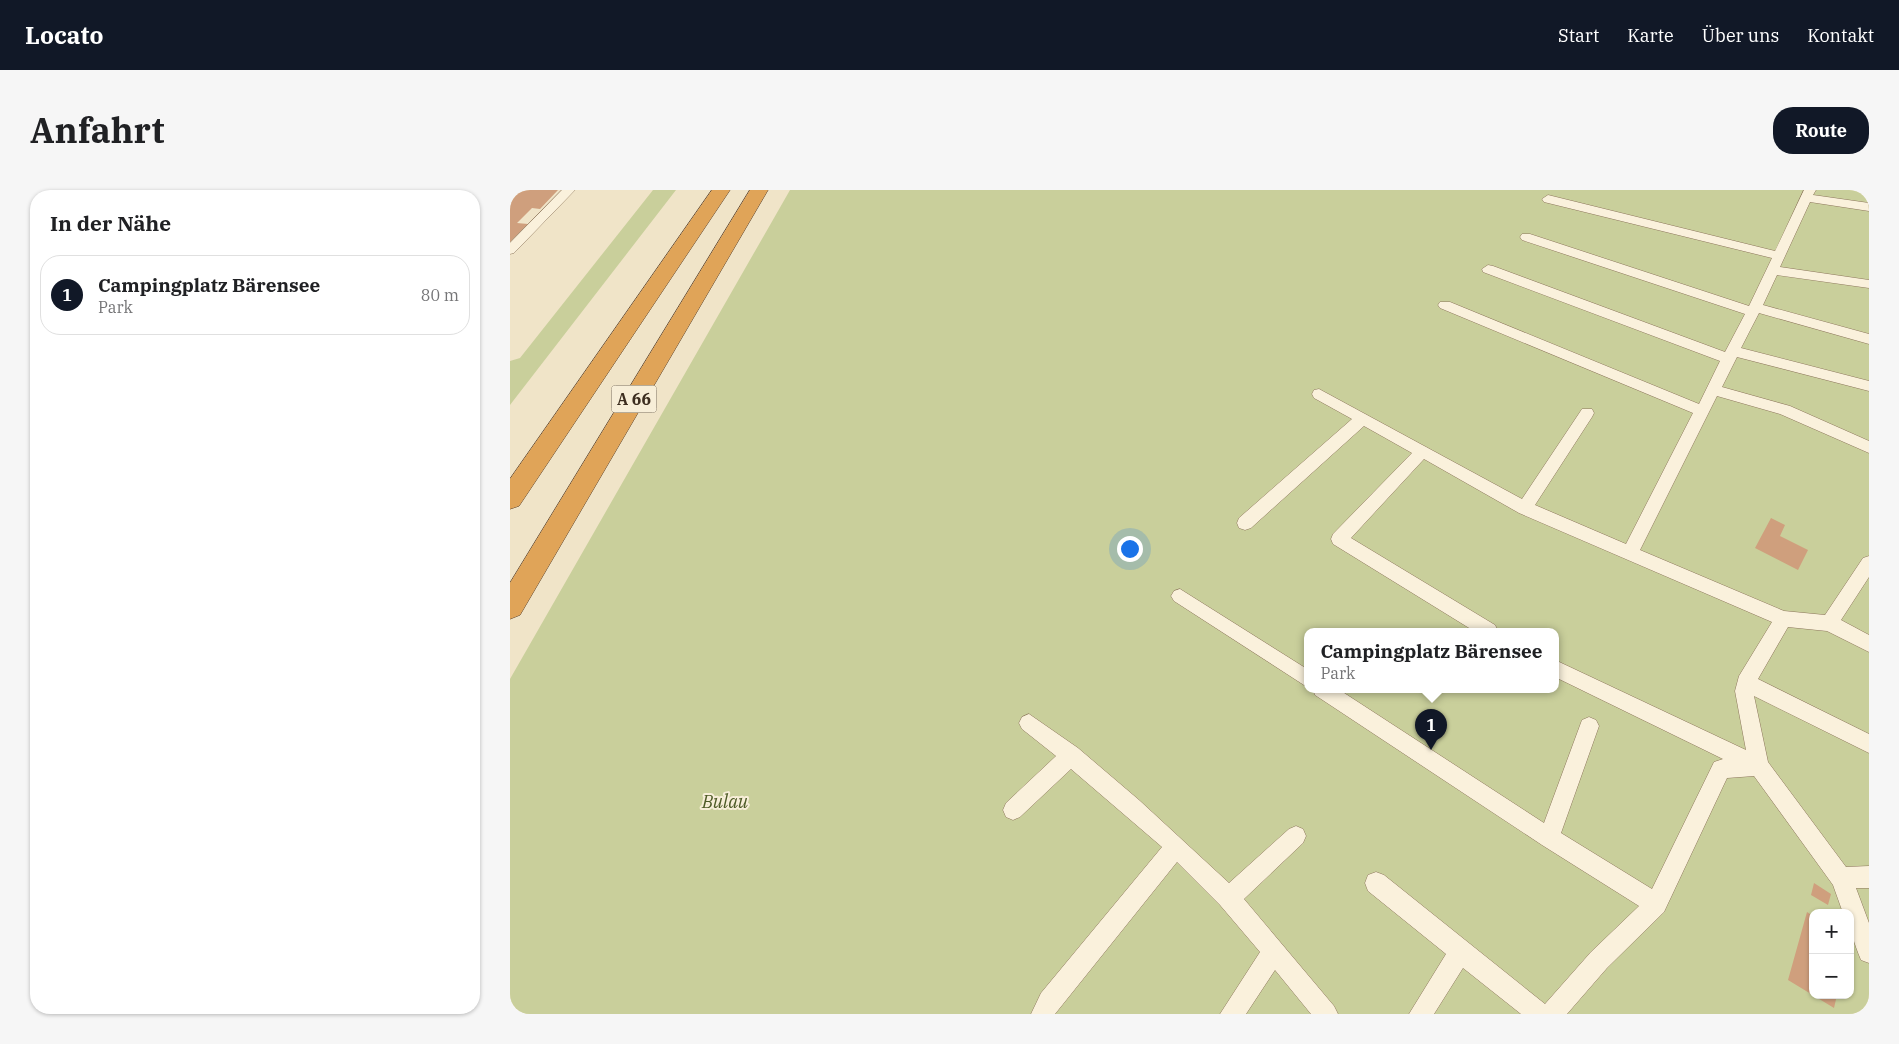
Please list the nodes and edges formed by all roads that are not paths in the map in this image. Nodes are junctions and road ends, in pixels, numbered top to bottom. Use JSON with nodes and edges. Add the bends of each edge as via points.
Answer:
{"nodes":[{"id":1,"x":570,"y":190,"type":"edge"},
{"id":2,"x":721,"y":190,"type":"edge"},
{"id":3,"x":759,"y":190,"type":"edge"},
{"id":4,"x":1808,"y":194,"type":"edge"},
{"id":5,"x":1548,"y":199,"type":"dead end"},
{"id":6,"x":1869,"y":207,"type":"edge"},
{"id":7,"x":1526,"y":237,"type":"dead end"},
{"id":8,"x":510,"y":250,"type":"edge"},
{"id":9,"x":1778,"y":256,"type":"junction"},
{"id":10,"x":1488,"y":269,"type":"dead end"},
{"id":11,"x":1772,"y":270,"type":"junction"},
{"id":12,"x":1869,"y":284,"type":"edge"},
{"id":13,"x":1445,"y":305,"type":"dead end"},
{"id":14,"x":1754,"y":309,"type":"junction"},
{"id":15,"x":1869,"y":340,"type":"edge"},
{"id":16,"x":1731,"y":355,"type":"junction"},
{"id":17,"x":1869,"y":386,"type":"edge"},
{"id":18,"x":1714,"y":390,"type":"junction"},
{"id":19,"x":1319,"y":394,"type":"dead end"},
{"id":20,"x":1702,"y":411,"type":"junction"},
{"id":21,"x":1587,"y":412,"type":"dead end"},
{"id":22,"x":1364,"y":418,"type":"junction"},
{"id":23,"x":1869,"y":446,"type":"edge"},
{"id":24,"x":1423,"y":451,"type":"junction"},
{"id":25,"x":510,"y":499,"type":"edge"},
{"id":26,"x":1525,"y":508,"type":"junction"},
{"id":27,"x":1245,"y":523,"type":"dead end"},
{"id":28,"x":1630,"y":553,"type":"junction"},
{"id":29,"x":1869,"y":563,"type":"edge"},
{"id":30,"x":1180,"y":596,"type":"dead end"},
{"id":31,"x":510,"y":607,"type":"edge"},
{"id":32,"x":1783,"y":619,"type":"junction"},
{"id":33,"x":1829,"y":624,"type":"junction"},
{"id":34,"x":1484,"y":628,"type":"edge"},
{"id":35,"x":1869,"y":644,"type":"edge"},
{"id":36,"x":1559,"y":670,"type":"edge"},
{"id":37,"x":1304,"y":677,"type":"edge"},
{"id":38,"x":1746,"y":682,"type":"junction"},
{"id":39,"x":1328,"y":693,"type":"edge"},
{"id":40,"x":1029,"y":723,"type":"dead end"},
{"id":41,"x":1589,"y":726,"type":"dead end"},
{"id":42,"x":1869,"y":744,"type":"edge"},
{"id":43,"x":1070,"y":755,"type":"junction"},
{"id":44,"x":1759,"y":766,"type":"junction"},
{"id":45,"x":1013,"y":810,"type":"dead end"},
{"id":46,"x":1296,"y":836,"type":"dead end"},
{"id":47,"x":1549,"y":838,"type":"junction"},
{"id":48,"x":1176,"y":846,"type":"junction"},
{"id":49,"x":1869,"y":877,"type":"edge"},
{"id":50,"x":1841,"y":878,"type":"junction"},
{"id":51,"x":1376,"y":883,"type":"dead end"},
{"id":52,"x":1228,"y":899,"type":"junction"},
{"id":53,"x":1656,"y":904,"type":"junction"},
{"id":54,"x":1461,"y":951,"type":"junction"},
{"id":55,"x":1869,"y":952,"type":"edge"},
{"id":56,"x":1273,"y":953,"type":"junction"},
{"id":57,"x":1042,"y":1014,"type":"edge"},
{"id":58,"x":1232,"y":1014,"type":"edge"},
{"id":59,"x":1326,"y":1014,"type":"edge"},
{"id":60,"x":1421,"y":1014,"type":"edge"},
{"id":61,"x":1539,"y":1014,"type":"edge"},
{"id":62,"x":1552,"y":1014,"type":"edge"}],
"edges":[{"from":1,"to":8,"type":"lane"},
{"from":2,"to":25,"type":"highway","number":"A 66"},
{"from":3,"to":31,"type":"highway","number":"A 66"},
{"from":4,"to":6,"type":"lane"},
{"from":4,"to":9,"type":"lane"},
{"from":5,"to":9,"type":"lane"},
{"from":7,"to":14,"type":"lane"},
{"from":9,"to":11,"type":"lane"},
{"from":10,"to":16,"type":"lane"},
{"from":11,"to":12,"type":"lane"},
{"from":11,"to":14,"type":"lane"},
{"from":13,"to":20,"type":"lane"},
{"from":14,"to":15,"type":"lane"},
{"from":14,"to":16,"type":"lane"},
{"from":16,"to":17,"type":"lane"},
{"from":16,"to":18,"type":"lane"},
{"from":18,"to":20,"type":"lane"},
{"from":18,"to":23,"type":"lane","via":[[1785,410]]},
{"from":19,"to":22,"type":"lane"},
{"from":20,"to":28,"type":"lane"},
{"from":21,"to":26,"type":"lane"},
{"from":22,"to":24,"type":"lane"},
{"from":22,"to":27,"type":"lane"},
{"from":24,"to":26,"type":"lane"},
{"from":24,"to":34,"type":"lane","via":[[1339,539]]},
{"from":26,"to":28,"type":"lane"},
{"from":28,"to":32,"type":"lane"},
{"from":29,"to":33,"type":"lane"},
{"from":30,"to":37,"type":"lane"},
{"from":32,"to":33,"type":"lane"},
{"from":32,"to":38,"type":"lane"},
{"from":33,"to":35,"type":"lane"},
{"from":36,"to":44,"type":"lane"},
{"from":38,"to":42,"type":"lane"},
{"from":38,"to":44,"type":"lane","via":[[1744,690]]},
{"from":39,"to":47,"type":"lane"},
{"from":40,"to":43,"type":"lane"},
{"from":41,"to":47,"type":"lane"},
{"from":43,"to":45,"type":"lane"},
{"from":43,"to":48,"type":"lane"},
{"from":44,"to":50,"type":"lane"},
{"from":44,"to":53,"type":"lane","via":[[1721,769]]},
{"from":46,"to":52,"type":"lane"},
{"from":47,"to":53,"type":"lane"},
{"from":48,"to":52,"type":"lane"},
{"from":48,"to":57,"type":"lane","via":[[1049,1001]]},
{"from":49,"to":50,"type":"lane"},
{"from":50,"to":55,"type":"lane"},
{"from":51,"to":54,"type":"lane"},
{"from":52,"to":56,"type":"lane"},
{"from":53,"to":62,"type":"lane","via":[[1599,960]]},
{"from":54,"to":60,"type":"lane"},
{"from":54,"to":61,"type":"lane"},
{"from":56,"to":58,"type":"lane"},
{"from":56,"to":59,"type":"lane"}]}
